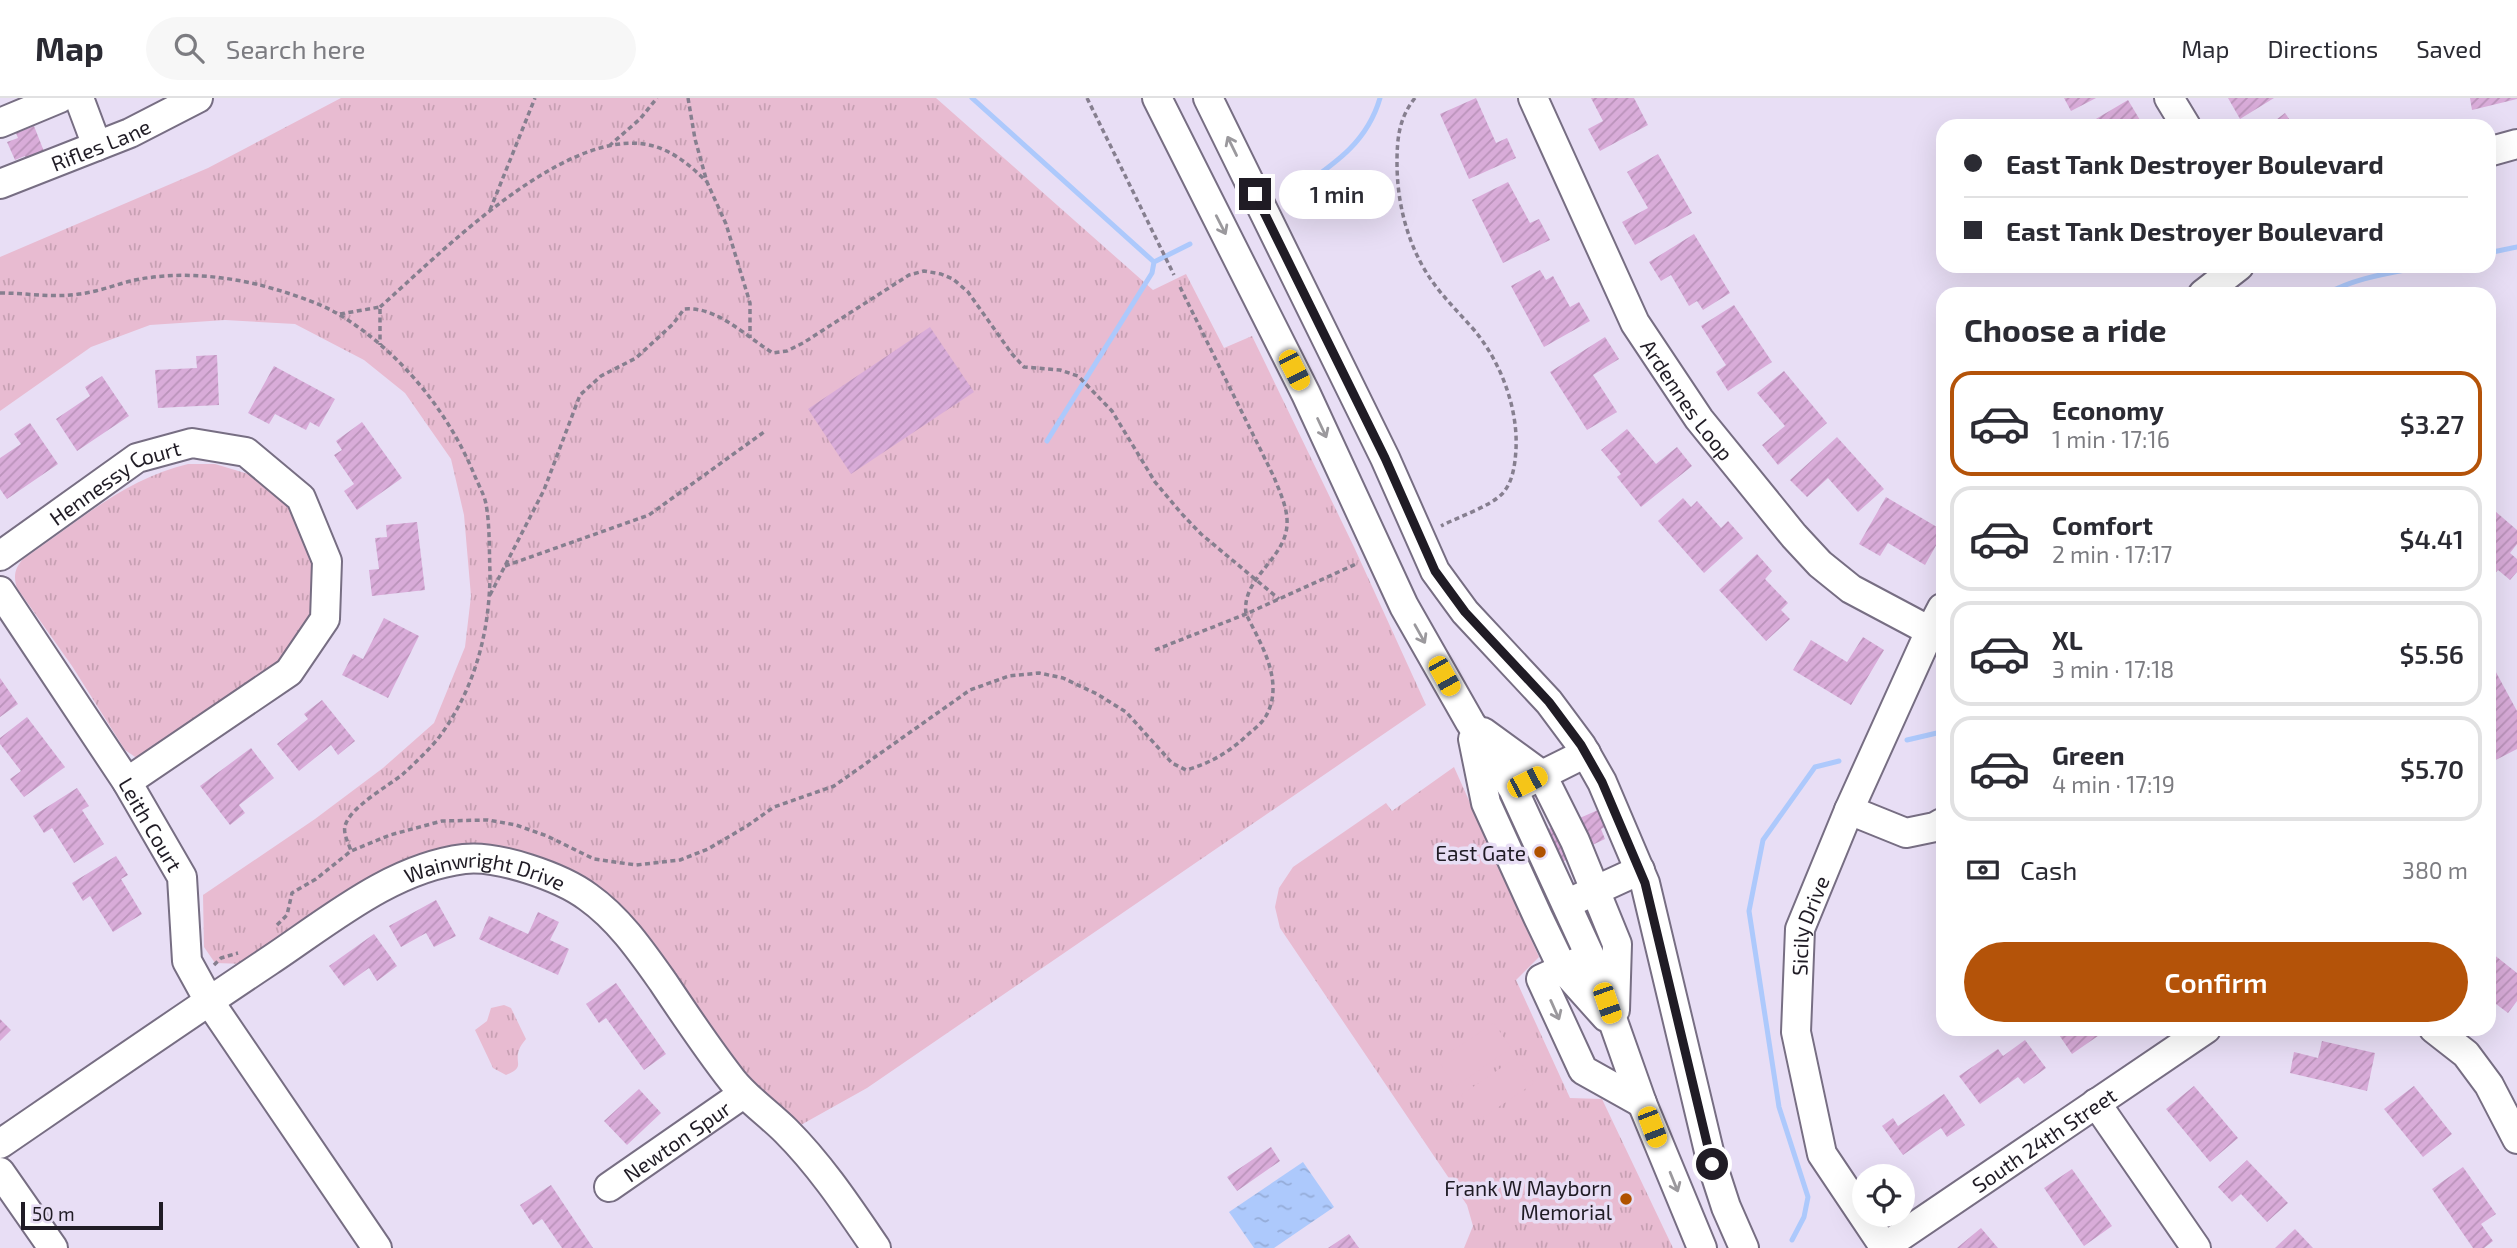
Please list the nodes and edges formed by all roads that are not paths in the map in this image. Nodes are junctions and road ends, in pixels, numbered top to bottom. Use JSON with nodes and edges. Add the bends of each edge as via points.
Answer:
{"nodes":[{"id":1,"x":23,"y":98,"type":"edge"},
{"id":2,"x":60,"y":98,"type":"edge"},
{"id":3,"x":79,"y":98,"type":"edge"},
{"id":4,"x":198,"y":98,"type":"edge"},
{"id":5,"x":1157,"y":98,"type":"edge"},
{"id":6,"x":1208,"y":98,"type":"edge"},
{"id":7,"x":1533,"y":98,"type":"edge"},
{"id":8,"x":2169,"y":98,"type":"edge"},
{"id":9,"x":0,"y":107,"type":"edge"},
{"id":10,"x":2182,"y":119,"type":"edge"},
{"id":11,"x":0,"y":123,"type":"edge"},
{"id":12,"x":2517,"y":144,"type":"edge"},
{"id":13,"x":97,"y":146,"type":"junction"},
{"id":14,"x":2496,"y":150,"type":"edge"},
{"id":15,"x":0,"y":184,"type":"edge"},
{"id":16,"x":2230,"y":273,"type":"edge"},
{"id":17,"x":2212,"y":287,"type":"edge"},
{"id":18,"x":0,"y":556,"type":"edge"},
{"id":19,"x":0,"y":591,"type":"edge"},
{"id":20,"x":1936,"y":620,"type":"edge"},
{"id":21,"x":1586,"y":753,"type":"junction"},
{"id":22,"x":127,"y":782,"type":"junction"},
{"id":23,"x":1514,"y":789,"type":"junction"},
{"id":24,"x":1849,"y":810,"type":"junction"},
{"id":25,"x":1936,"y":826,"type":"edge"},
{"id":26,"x":1640,"y":870,"type":"junction"},
{"id":27,"x":1567,"y":904,"type":"junction"},
{"id":28,"x":1590,"y":956,"type":"junction"},
{"id":29,"x":203,"y":990,"type":"junction"},
{"id":30,"x":2196,"y":1036,"type":"edge"},
{"id":31,"x":2443,"y":1036,"type":"edge"},
{"id":32,"x":743,"y":1094,"type":"junction"},
{"id":33,"x":1642,"y":1102,"type":"junction"},
{"id":34,"x":2096,"y":1104,"type":"junction"},
{"id":35,"x":2517,"y":1139,"type":"edge"},
{"id":36,"x":0,"y":1144,"type":"edge"},
{"id":37,"x":0,"y":1172,"type":"edge"},
{"id":38,"x":609,"y":1187,"type":"dead end"},
{"id":39,"x":53,"y":1248,"type":"edge"},
{"id":40,"x":377,"y":1248,"type":"edge"},
{"id":41,"x":876,"y":1248,"type":"edge"},
{"id":42,"x":1702,"y":1248,"type":"edge"},
{"id":43,"x":1744,"y":1248,"type":"edge"},
{"id":44,"x":1884,"y":1248,"type":"edge"},
{"id":45,"x":2196,"y":1248,"type":"edge"}],
"edges":[{"from":1,"to":9,"type":"street"},
{"from":2,"to":11,"type":"street"},
{"from":3,"to":13,"type":"street"},
{"from":4,"to":13,"type":"street","name":"Rifles Lane"},
{"from":5,"to":23,"type":"street","one_way":true,"via":[[1306,394],[1404,606]]},
{"from":21,"to":6,"type":"street","one_way":true,"via":[[1549,702],[1465,612],[1435,571],[1385,458]]},
{"from":7,"to":20,"type":"street","name":"Ardennes Loop","via":[[1635,323],[1699,419],[1820,564],[1851,589]]},
{"from":8,"to":10,"type":"street"},
{"from":12,"to":14,"type":"street"},
{"from":13,"to":15,"type":"street","name":"Rifles Lane"},
{"from":16,"to":17,"type":"street"},
{"from":18,"to":22,"type":"street","name":"Hennessy Court","via":[[137,457],[192,443],[246,452],[301,498],[327,561],[325,619],[289,672]]},
{"from":19,"to":22,"type":"street","name":"Leith Court"},
{"from":20,"to":24,"type":"street","name":"Sicily Drive"},
{"from":21,"to":23,"type":"street"},
{"from":21,"to":26,"type":"street"},
{"from":22,"to":29,"type":"street","name":"Leith Court","via":[[182,877],[187,961]]},
{"from":23,"to":27,"type":"street"},
{"from":24,"to":25,"type":"street","via":[[1906,833]]},
{"from":24,"to":44,"type":"street","name":"Sicily Drive","via":[[1800,929],[1796,1032],[1822,1154]]},
{"from":26,"to":27,"type":"street"},
{"from":26,"to":43,"type":"street","via":[[1712,1164]]},
{"from":27,"to":28,"type":"street"},
{"from":28,"to":33,"type":"street"},
{"from":28,"to":33,"type":"street","one_way":true,"via":[[1541,979],[1583,1070]]},
{"from":29,"to":32,"type":"street","name":"Wainwright Drive","via":[[396,880],[466,859],[496,862],[544,873],[587,895],[611,915]]},
{"from":29,"to":36,"type":"street","name":"Wainwright Drive"},
{"from":29,"to":40,"type":"street","name":"Leith Court"},
{"from":30,"to":34,"type":"street","name":"South 24th Street"},
{"from":31,"to":35,"type":"street","via":[[2466,1054]]},
{"from":32,"to":38,"type":"street","name":"Newton Spur"},
{"from":32,"to":41,"type":"street","name":"Wainwright Drive","via":[[785,1130],[826,1176]]},
{"from":33,"to":42,"type":"street","one_way":true},
{"from":34,"to":44,"type":"street","name":"South 24th Street"},
{"from":34,"to":45,"type":"street"},
{"from":37,"to":39,"type":"street"}]}
